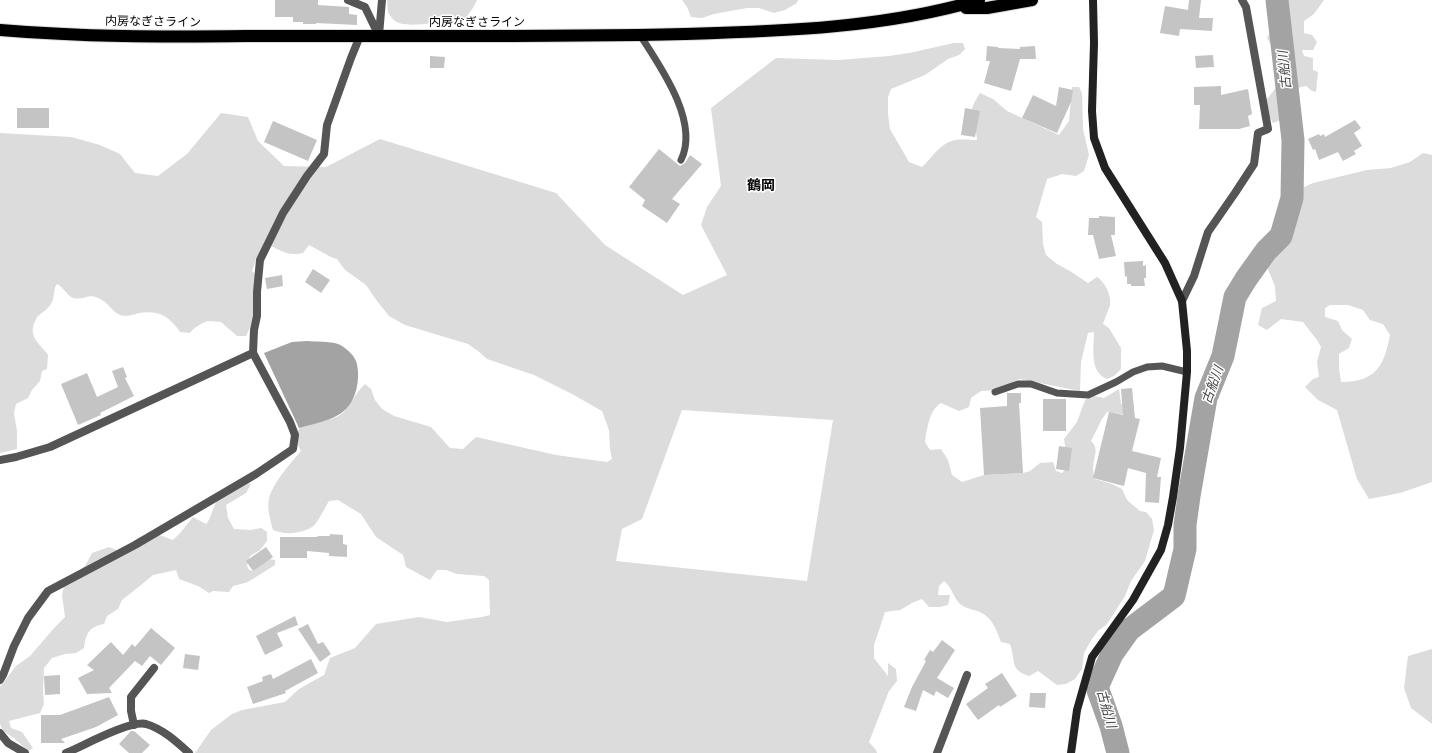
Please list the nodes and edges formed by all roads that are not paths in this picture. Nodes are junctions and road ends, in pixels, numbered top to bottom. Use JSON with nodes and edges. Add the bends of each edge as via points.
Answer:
{"nodes":[{"id":1,"x":348,"y":0,"type":"edge"},
{"id":2,"x":382,"y":0,"type":"edge"},
{"id":3,"x":979,"y":0,"type":"edge"},
{"id":4,"x":1032,"y":0,"type":"edge"},
{"id":5,"x":1093,"y":0,"type":"edge"},
{"id":6,"x":1242,"y":0,"type":"edge"},
{"id":7,"x":953,"y":8,"type":"junction"},
{"id":8,"x":0,"y":30,"type":"edge"},
{"id":9,"x":640,"y":35,"type":"junction"},
{"id":10,"x":360,"y":36,"type":"junction"},
{"id":11,"x":379,"y":36,"type":"junction"},
{"id":12,"x":681,"y":160,"type":"dead end"},
{"id":13,"x":1182,"y":301,"type":"junction"},
{"id":14,"x":253,"y":353,"type":"junction"},
{"id":15,"x":1187,"y":372,"type":"junction"},
{"id":16,"x":995,"y":392,"type":"dead end"},
{"id":17,"x":0,"y":460,"type":"edge"},
{"id":18,"x":154,"y":668,"type":"dead end"},
{"id":19,"x":967,"y":675,"type":"dead end"},
{"id":20,"x":0,"y":680,"type":"edge"},
{"id":21,"x":134,"y":725,"type":"junction"},
{"id":22,"x":0,"y":733,"type":"edge"},
{"id":23,"x":24,"y":753,"type":"edge"},
{"id":24,"x":66,"y":753,"type":"edge"},
{"id":25,"x":189,"y":753,"type":"edge"},
{"id":26,"x":937,"y":753,"type":"edge"},
{"id":27,"x":1071,"y":753,"type":"edge"}],
"edges":[{"from":1,"to":11,"type":"street","via":[[365,7]]},
{"from":2,"to":11,"type":"street"},
{"from":3,"to":7,"type":"highway","name":"内房なぎさライン"},
{"from":4,"to":7,"type":"highway","name":"内房なぎさライン","via":[[987,8]]},
{"from":5,"to":13,"type":"street","via":[[1094,138],[1105,168],[1165,263]]},
{"from":6,"to":13,"type":"street","via":[[1246,7],[1268,129],[1258,133],[1254,164],[1208,232],[1194,276]]},
{"from":7,"to":9,"type":"highway","name":"内房なぎさライン","via":[[885,20],[818,27]]},
{"from":8,"to":10,"type":"highway","name":"内房なぎさライン","via":[[155,37]]},
{"from":9,"to":11,"type":"highway","name":"内房なぎさライン"},
{"from":9,"to":12,"type":"lane","via":[[672,87],[681,110],[686,137]]},
{"from":10,"to":11,"type":"highway","name":"内房なぎさライン"},
{"from":10,"to":14,"type":"street","via":[[327,124],[324,154],[283,213],[260,260]]},
{"from":13,"to":15,"type":"street"},
{"from":14,"to":17,"type":"street","via":[[50,447]]},
{"from":14,"to":20,"type":"street","via":[[290,422],[295,435],[293,449],[256,474],[142,541],[48,590],[28,618]]},
{"from":15,"to":16,"type":"lane","via":[[1162,366],[1147,367],[1088,395],[1057,393],[1031,384],[1018,384]]},
{"from":15,"to":27,"type":"street","via":[[1173,497],[1161,550],[1134,600],[1092,657],[1077,710]]},
{"from":18,"to":21,"type":"street","via":[[131,697]]},
{"from":19,"to":26,"type":"street"},
{"from":21,"to":24,"type":"street"},
{"from":21,"to":25,"type":"street","via":[[145,724],[164,732]]},
{"from":22,"to":23,"type":"street","via":[[8,743]]}]}
